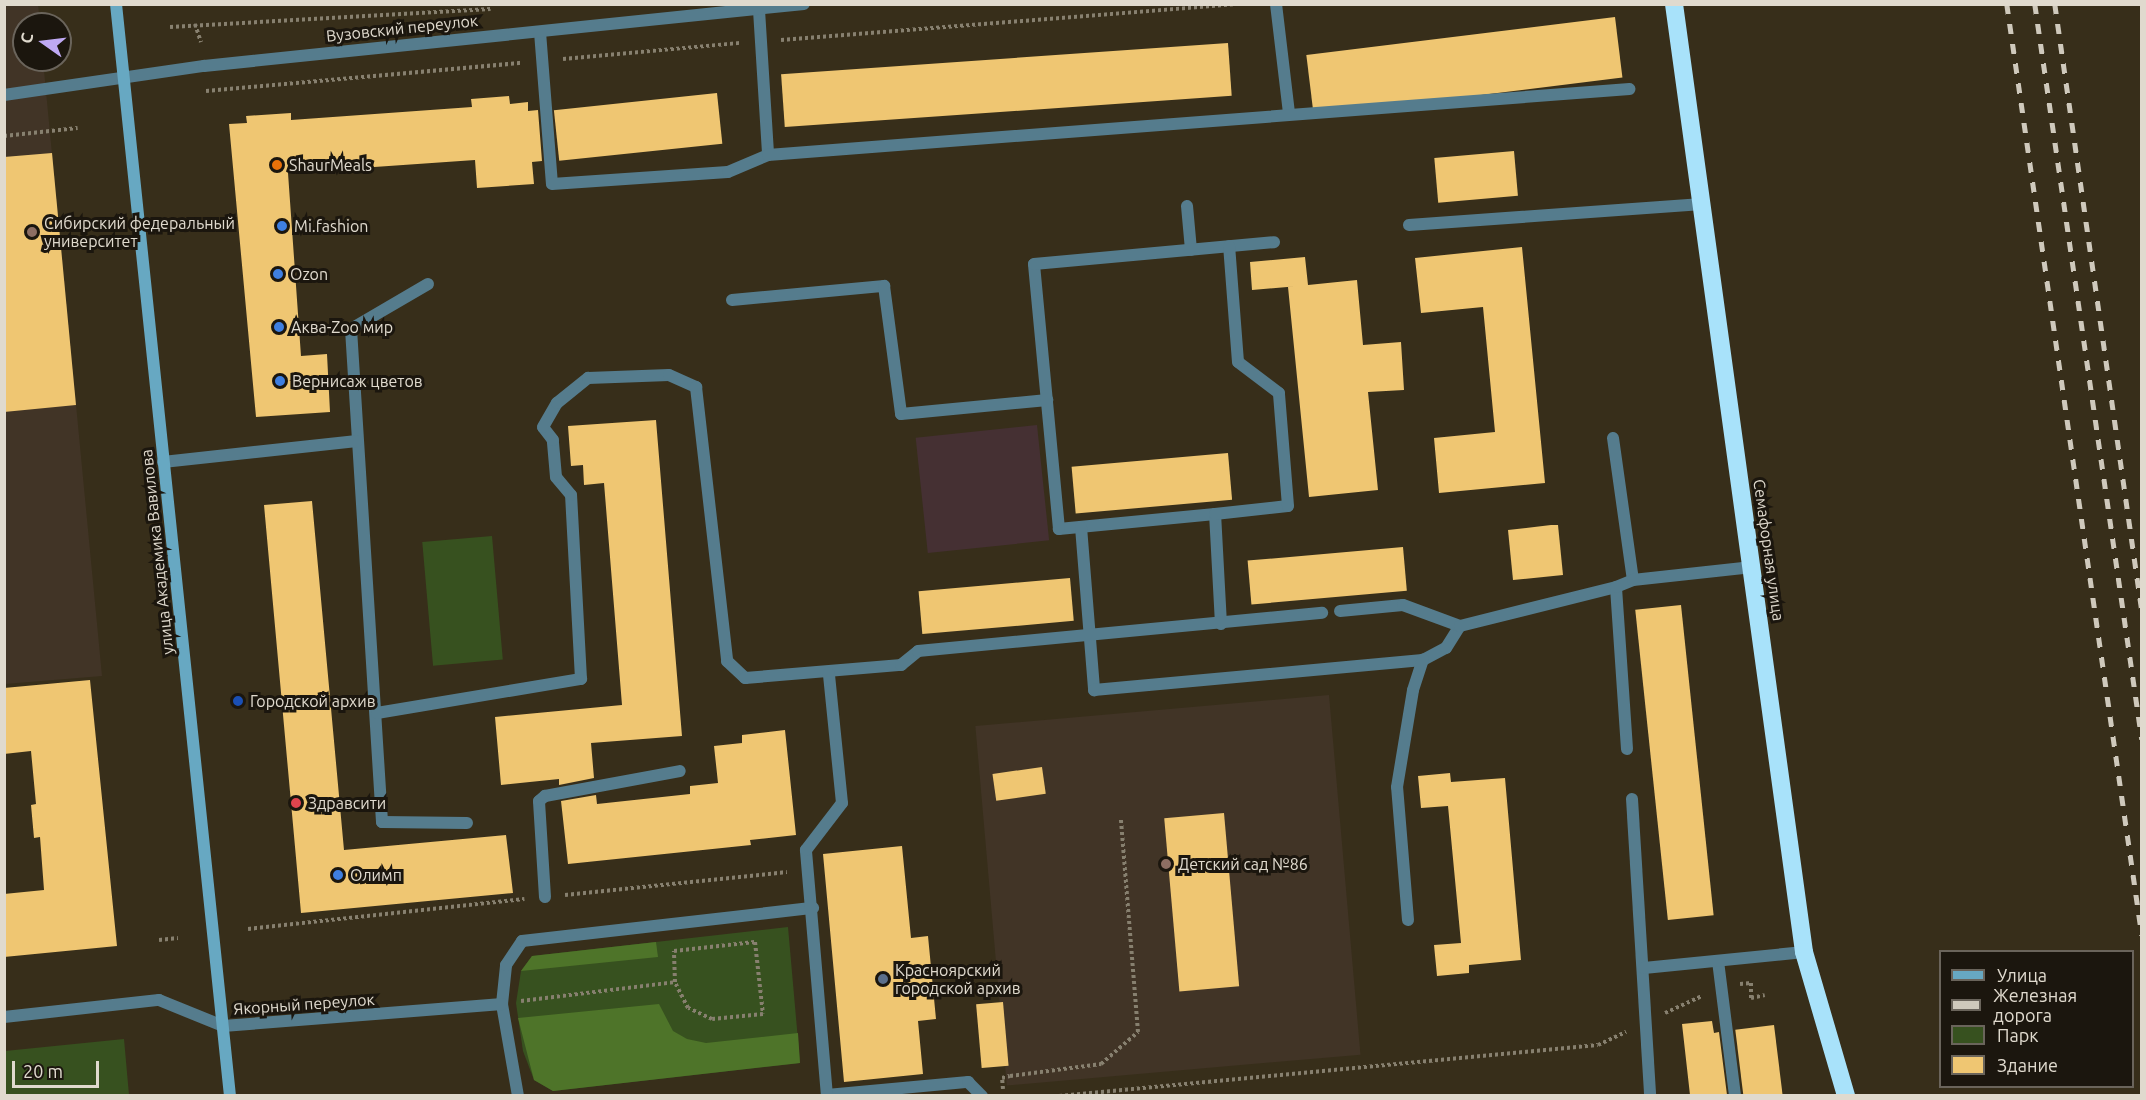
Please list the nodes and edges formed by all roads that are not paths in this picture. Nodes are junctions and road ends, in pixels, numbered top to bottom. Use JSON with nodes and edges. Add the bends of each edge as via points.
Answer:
{"nodes":[{"id":1,"x":116,"y":4,"type":"edge"},
{"id":2,"x":804,"y":4,"type":"edge"},
{"id":3,"x":1276,"y":4,"type":"edge"},
{"id":4,"x":1674,"y":4,"type":"edge"},
{"id":5,"x":759,"y":10,"type":"junction"},
{"id":6,"x":540,"y":32,"type":"junction"},
{"id":7,"x":123,"y":79,"type":"junction"},
{"id":8,"x":1629,"y":89,"type":"dead end"},
{"id":9,"x":4,"y":95,"type":"edge"},
{"id":10,"x":1288,"y":113,"type":"junction"},
{"id":11,"x":768,"y":155,"type":"junction"},
{"id":12,"x":1702,"y":204,"type":"junction"},
{"id":13,"x":1187,"y":206,"type":"dead end"},
{"id":14,"x":1409,"y":225,"type":"dead end"},
{"id":15,"x":1274,"y":242,"type":"dead end"},
{"id":16,"x":1229,"y":246,"type":"junction"},
{"id":17,"x":1191,"y":249,"type":"junction"},
{"id":18,"x":428,"y":284,"type":"dead end"},
{"id":19,"x":732,"y":300,"type":"dead end"},
{"id":20,"x":1047,"y":400,"type":"junction"},
{"id":21,"x":1612,"y":438,"type":"dead end"},
{"id":22,"x":357,"y":441,"type":"junction"},
{"id":23,"x":163,"y":462,"type":"junction"},
{"id":24,"x":1215,"y":514,"type":"junction"},
{"id":25,"x":1081,"y":527,"type":"junction"},
{"id":26,"x":1752,"y":567,"type":"junction"},
{"id":27,"x":1633,"y":580,"type":"junction"},
{"id":28,"x":1616,"y":587,"type":"junction"},
{"id":29,"x":1340,"y":611,"type":"dead end"},
{"id":30,"x":1322,"y":613,"type":"dead end"},
{"id":31,"x":1221,"y":624,"type":"junction"},
{"id":32,"x":1460,"y":626,"type":"junction"},
{"id":33,"x":1089,"y":634,"type":"junction"},
{"id":34,"x":1423,"y":660,"type":"junction"},
{"id":35,"x":829,"y":674,"type":"junction"},
{"id":36,"x":377,"y":713,"type":"junction"},
{"id":37,"x":1627,"y":749,"type":"dead end"},
{"id":38,"x":680,"y":771,"type":"dead end"},
{"id":39,"x":1632,"y":798,"type":"dead end"},
{"id":40,"x":467,"y":823,"type":"dead end"},
{"id":41,"x":545,"y":897,"type":"dead end"},
{"id":42,"x":813,"y":908,"type":"junction"},
{"id":43,"x":1408,"y":920,"type":"dead end"},
{"id":44,"x":1804,"y":952,"type":"junction"},
{"id":45,"x":1718,"y":961,"type":"junction"},
{"id":46,"x":1644,"y":968,"type":"junction"},
{"id":47,"x":502,"y":1004,"type":"junction"},
{"id":48,"x":4,"y":1017,"type":"edge"},
{"id":49,"x":223,"y":1026,"type":"junction"},
{"id":50,"x":230,"y":1095,"type":"edge"},
{"id":51,"x":518,"y":1095,"type":"edge"},
{"id":52,"x":827,"y":1095,"type":"edge"},
{"id":53,"x":982,"y":1095,"type":"edge"},
{"id":54,"x":1650,"y":1095,"type":"edge"},
{"id":55,"x":1736,"y":1095,"type":"edge"},
{"id":56,"x":1846,"y":1095,"type":"edge"}],
"edges":[{"from":1,"to":7,"type":"street","name":"улица Академика Вавилова"},
{"from":2,"to":5,"type":"street","name":"Вузовский переулок"},
{"from":3,"to":10,"type":"street"},
{"from":4,"to":12,"type":"highway","name":"Семафорная улица"},
{"from":5,"to":6,"type":"street","name":"Вузовский переулок"},
{"from":5,"to":11,"type":"street"},
{"from":6,"to":7,"type":"street","name":"Вузовский переулок"},
{"from":6,"to":11,"type":"street","via":[[552,184],[728,172]]},
{"from":7,"to":9,"type":"street","name":"Вузовский переулок"},
{"from":7,"to":23,"type":"street","name":"улица Академика Вавилова"},
{"from":8,"to":10,"type":"street"},
{"from":10,"to":11,"type":"street"},
{"from":12,"to":14,"type":"street"},
{"from":12,"to":26,"type":"highway","name":"Семафорная улица"},
{"from":13,"to":17,"type":"street"},
{"from":15,"to":16,"type":"street"},
{"from":16,"to":17,"type":"street"},
{"from":16,"to":24,"type":"street","via":[[1238,362],[1279,393],[1288,506]]},
{"from":17,"to":20,"type":"street","via":[[1034,264]]},
{"from":18,"to":22,"type":"street","via":[[351,328]]},
{"from":19,"to":20,"type":"street","via":[[884,286],[901,414]]},
{"from":20,"to":25,"type":"street","via":[[1059,529]]},
{"from":21,"to":27,"type":"street"},
{"from":22,"to":23,"type":"street"},
{"from":22,"to":36,"type":"street"},
{"from":23,"to":49,"type":"street","name":"улица Академика Вавилова"},
{"from":24,"to":25,"type":"street"},
{"from":24,"to":31,"type":"street"},
{"from":25,"to":33,"type":"street"},
{"from":26,"to":27,"type":"street"},
{"from":26,"to":44,"type":"highway","name":"Семафорная улица"},
{"from":27,"to":28,"type":"street"},
{"from":28,"to":32,"type":"street"},
{"from":28,"to":37,"type":"street"},
{"from":29,"to":32,"type":"street","via":[[1402,605]]},
{"from":30,"to":31,"type":"street"},
{"from":31,"to":33,"type":"street"},
{"from":32,"to":34,"type":"street","via":[[1446,648]]},
{"from":33,"to":34,"type":"street","via":[[1094,690]]},
{"from":33,"to":35,"type":"street","via":[[918,651],[901,665]]},
{"from":34,"to":43,"type":"street","via":[[1413,690],[1397,787]]},
{"from":35,"to":36,"type":"street","via":[[745,678],[727,661],[696,387],[669,375],[588,378],[557,403],[543,427],[553,440],[556,477],[571,495],[581,679]]},
{"from":35,"to":42,"type":"street","via":[[842,803],[806,850]]},
{"from":36,"to":40,"type":"street","via":[[382,822]]},
{"from":38,"to":41,"type":"street","via":[[546,796],[539,801]]},
{"from":39,"to":46,"type":"street"},
{"from":42,"to":47,"type":"street","via":[[522,941],[506,964]]},
{"from":42,"to":52,"type":"street"},
{"from":44,"to":45,"type":"street"},
{"from":44,"to":56,"type":"highway","name":"Семафорная улица"},
{"from":45,"to":46,"type":"street"},
{"from":45,"to":55,"type":"street"},
{"from":46,"to":54,"type":"street"},
{"from":47,"to":49,"type":"street","name":"Якорный переулок"},
{"from":47,"to":51,"type":"street"},
{"from":48,"to":49,"type":"street","name":"Якорный переулок","via":[[159,1000]]},
{"from":49,"to":50,"type":"street","name":"улица Академика Вавилова"},
{"from":52,"to":53,"type":"street","via":[[968,1082]]}]}
